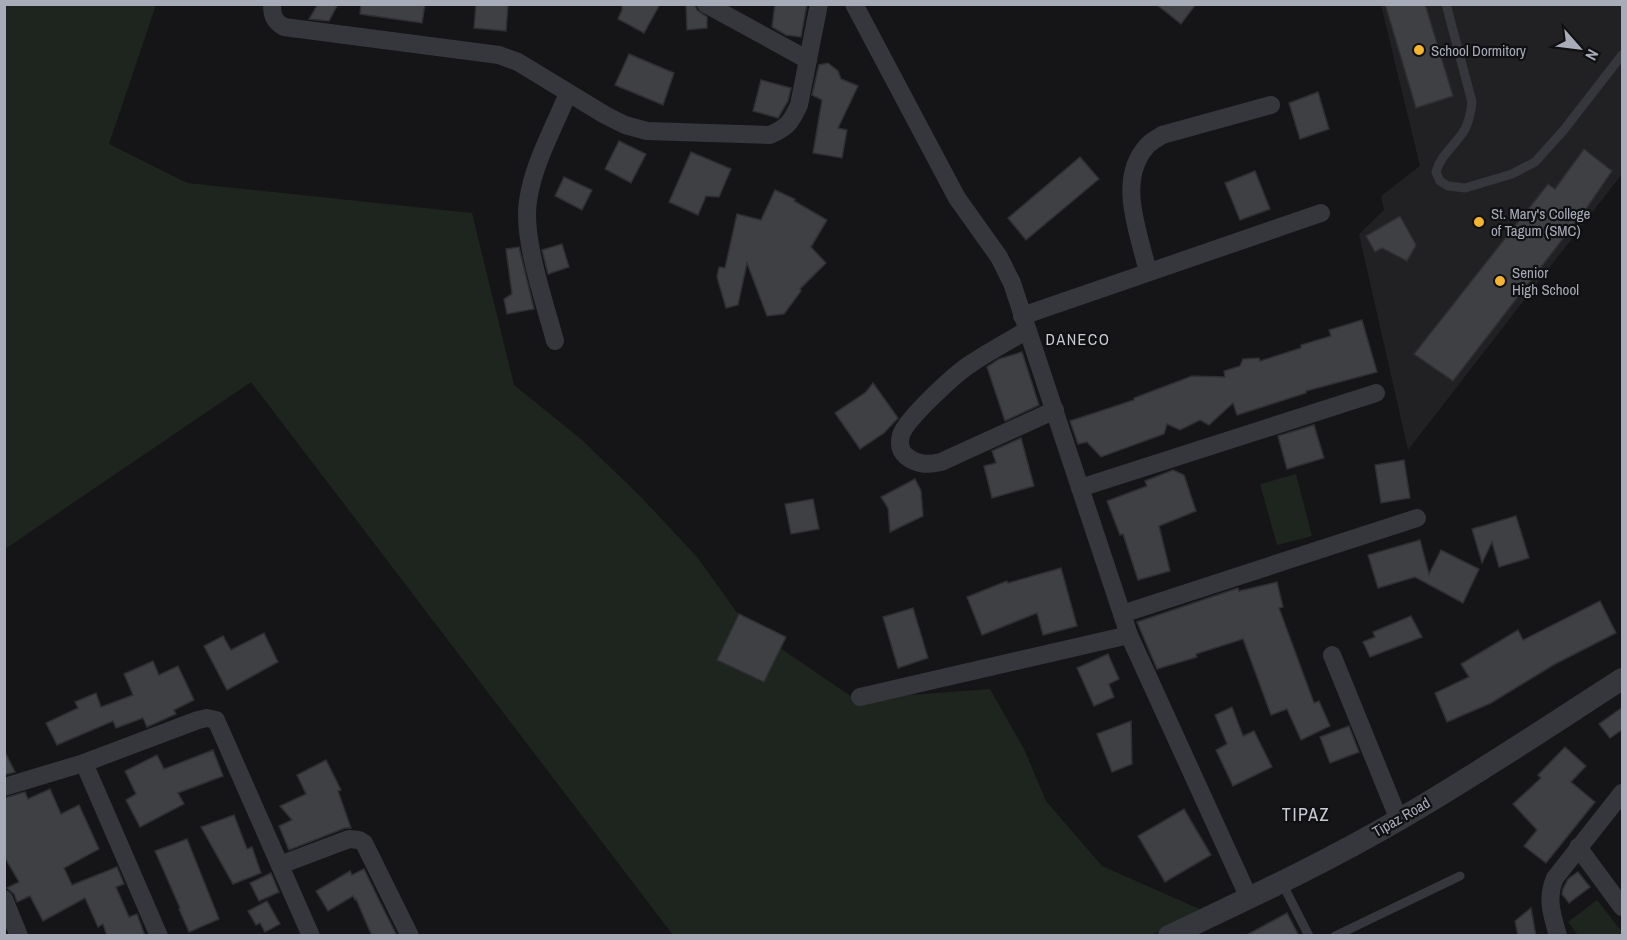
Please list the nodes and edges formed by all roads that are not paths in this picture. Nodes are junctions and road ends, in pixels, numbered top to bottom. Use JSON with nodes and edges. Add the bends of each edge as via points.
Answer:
{"nodes":[{"id":1,"x":272,"y":4,"type":"edge"},
{"id":2,"x":706,"y":4,"type":"edge"},
{"id":3,"x":819,"y":4,"type":"edge"},
{"id":4,"x":854,"y":4,"type":"edge"},
{"id":5,"x":1446,"y":4,"type":"edge"},
{"id":6,"x":1623,"y":55,"type":"edge"},
{"id":7,"x":808,"y":60,"type":"junction"},
{"id":8,"x":568,"y":93,"type":"junction"},
{"id":9,"x":1271,"y":105,"type":"dead end"},
{"id":10,"x":1321,"y":213,"type":"dead end"},
{"id":11,"x":1148,"y":272,"type":"junction"},
{"id":12,"x":1025,"y":323,"type":"junction"},
{"id":13,"x":555,"y":341,"type":"dead end"},
{"id":14,"x":1376,"y":393,"type":"dead end"},
{"id":15,"x":1055,"y":410,"type":"junction"},
{"id":16,"x":1080,"y":488,"type":"junction"},
{"id":17,"x":1417,"y":518,"type":"dead end"},
{"id":18,"x":1122,"y":614,"type":"junction"},
{"id":19,"x":1129,"y":635,"type":"junction"},
{"id":20,"x":1332,"y":655,"type":"dead end"},
{"id":21,"x":1623,"y":679,"type":"edge"},
{"id":22,"x":860,"y":697,"type":"dead end"},
{"id":23,"x":84,"y":763,"type":"junction"},
{"id":24,"x":4,"y":787,"type":"edge"},
{"id":25,"x":1623,"y":793,"type":"edge"},
{"id":26,"x":1398,"y":820,"type":"junction"},
{"id":27,"x":1578,"y":847,"type":"junction"},
{"id":28,"x":280,"y":865,"type":"junction"},
{"id":29,"x":1460,"y":876,"type":"dead end"},
{"id":30,"x":1282,"y":883,"type":"junction"},
{"id":31,"x":1249,"y":898,"type":"junction"},
{"id":32,"x":4,"y":899,"type":"edge"},
{"id":33,"x":1623,"y":907,"type":"edge"},
{"id":34,"x":20,"y":936,"type":"edge"},
{"id":35,"x":159,"y":936,"type":"edge"},
{"id":36,"x":311,"y":936,"type":"edge"},
{"id":37,"x":410,"y":936,"type":"edge"},
{"id":38,"x":1169,"y":936,"type":"edge"},
{"id":39,"x":1309,"y":936,"type":"edge"},
{"id":40,"x":1335,"y":936,"type":"edge"},
{"id":41,"x":1558,"y":936,"type":"edge"}],
"edges":[{"from":1,"to":8,"type":"street","via":[[272,15],[284,27],[498,55],[518,62]]},
{"from":2,"to":7,"type":"street"},
{"from":3,"to":7,"type":"street"},
{"from":4,"to":12,"type":"street","via":[[957,198],[999,258]]},
{"from":5,"to":6,"type":"lane","via":[[1472,102],[1464,130],[1439,162],[1436,172],[1448,186],[1465,188],[1512,174],[1534,162]]},
{"from":7,"to":8,"type":"street","via":[[792,120],[771,135],[646,131],[604,115]]},
{"from":8,"to":13,"type":"street","via":[[527,202],[528,235]]},
{"from":9,"to":11,"type":"street","via":[[1162,135],[1148,145],[1131,181]]},
{"from":10,"to":11,"type":"street"},
{"from":11,"to":12,"type":"street"},
{"from":12,"to":15,"type":"street"},
{"from":12,"to":15,"type":"street","via":[[969,364],[911,419],[901,434],[900,446],[914,462],[941,462]]},
{"from":14,"to":16,"type":"street"},
{"from":15,"to":16,"type":"street"},
{"from":16,"to":18,"type":"street"},
{"from":17,"to":18,"type":"street"},
{"from":18,"to":19,"type":"street"},
{"from":19,"to":22,"type":"street"},
{"from":19,"to":31,"type":"street"},
{"from":20,"to":26,"type":"street"},
{"from":21,"to":26,"type":"street","name":"Tipaz Road"},
{"from":23,"to":24,"type":"street"},
{"from":23,"to":28,"type":"street","via":[[198,720],[216,720]]},
{"from":23,"to":35,"type":"street"},
{"from":25,"to":27,"type":"street"},
{"from":26,"to":30,"type":"street","name":"Tipaz Road"},
{"from":27,"to":33,"type":"street"},
{"from":27,"to":41,"type":"street","via":[[1550,890]]},
{"from":28,"to":36,"type":"street"},
{"from":28,"to":37,"type":"street","via":[[349,839],[364,843]]},
{"from":29,"to":40,"type":"lane"},
{"from":30,"to":31,"type":"street","name":"Tipaz Road"},
{"from":30,"to":39,"type":"lane"},
{"from":31,"to":38,"type":"street","name":"Tipaz Road"},
{"from":32,"to":34,"type":"street"}]}
